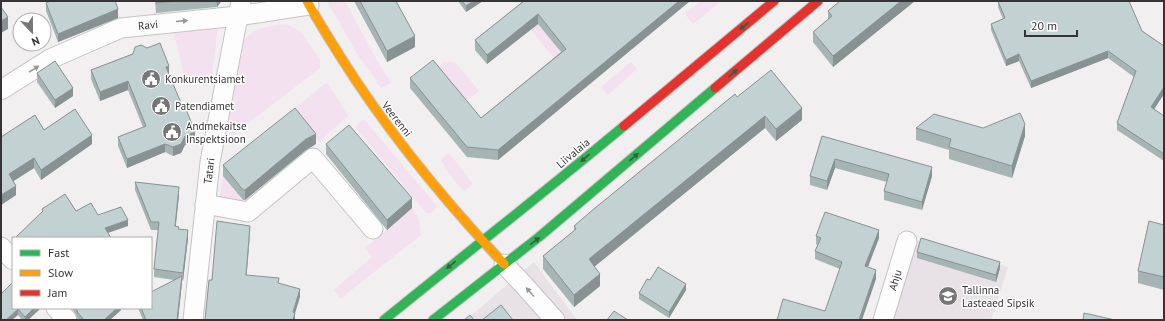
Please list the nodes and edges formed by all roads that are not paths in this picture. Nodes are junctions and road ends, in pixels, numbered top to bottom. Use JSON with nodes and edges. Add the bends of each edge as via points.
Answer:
{"nodes":[{"id":1,"x":774,"y":1,"type":"edge"},
{"id":2,"x":818,"y":1,"type":"edge"},
{"id":3,"x":308,"y":3,"type":"edge"},
{"id":4,"x":240,"y":8,"type":"edge"},
{"id":5,"x":1,"y":90,"type":"edge"},
{"id":6,"x":205,"y":204,"type":"junction"},
{"id":7,"x":373,"y":229,"type":"dead end"},
{"id":8,"x":482,"y":241,"type":"junction"},
{"id":9,"x":907,"y":241,"type":"dead end"},
{"id":10,"x":1,"y":247,"type":"edge"},
{"id":11,"x":12,"y":259,"type":"edge"},
{"id":12,"x":504,"y":264,"type":"junction"},
{"id":13,"x":57,"y":309,"type":"edge"},
{"id":14,"x":67,"y":320,"type":"edge"},
{"id":15,"x":193,"y":320,"type":"edge"},
{"id":16,"x":384,"y":320,"type":"edge"},
{"id":17,"x":433,"y":320,"type":"edge"},
{"id":18,"x":554,"y":320,"type":"edge"},
{"id":19,"x":883,"y":320,"type":"edge"}],
"edges":[{"from":1,"to":8,"type":"main road","name":"Liivalaia","one_way":true},
{"from":12,"to":2,"type":"main road","one_way":true},
{"from":3,"to":4,"type":"street","name":"Ravi"},
{"from":3,"to":8,"type":"main road","name":"Veerenni","via":[[371,106],[444,198]]},
{"from":5,"to":4,"type":"street","name":"Ravi","one_way":true,"via":[[50,59],[121,28]]},
{"from":4,"to":6,"type":"street","name":"Tatari","via":[[210,162]]},
{"from":6,"to":7,"type":"street","via":[[248,212],[313,158]]},
{"from":6,"to":15,"type":"street","name":"Tatari"},
{"from":8,"to":12,"type":"main road","name":"Veerenni"},
{"from":8,"to":16,"type":"main road","name":"Liivalaia","one_way":true},
{"from":9,"to":19,"type":"street","name":"Ahju"},
{"from":10,"to":11,"type":"street"},
{"from":12,"to":17,"type":"main road"},
{"from":18,"to":12,"type":"street","one_way":true},
{"from":13,"to":14,"type":"street"}]}
